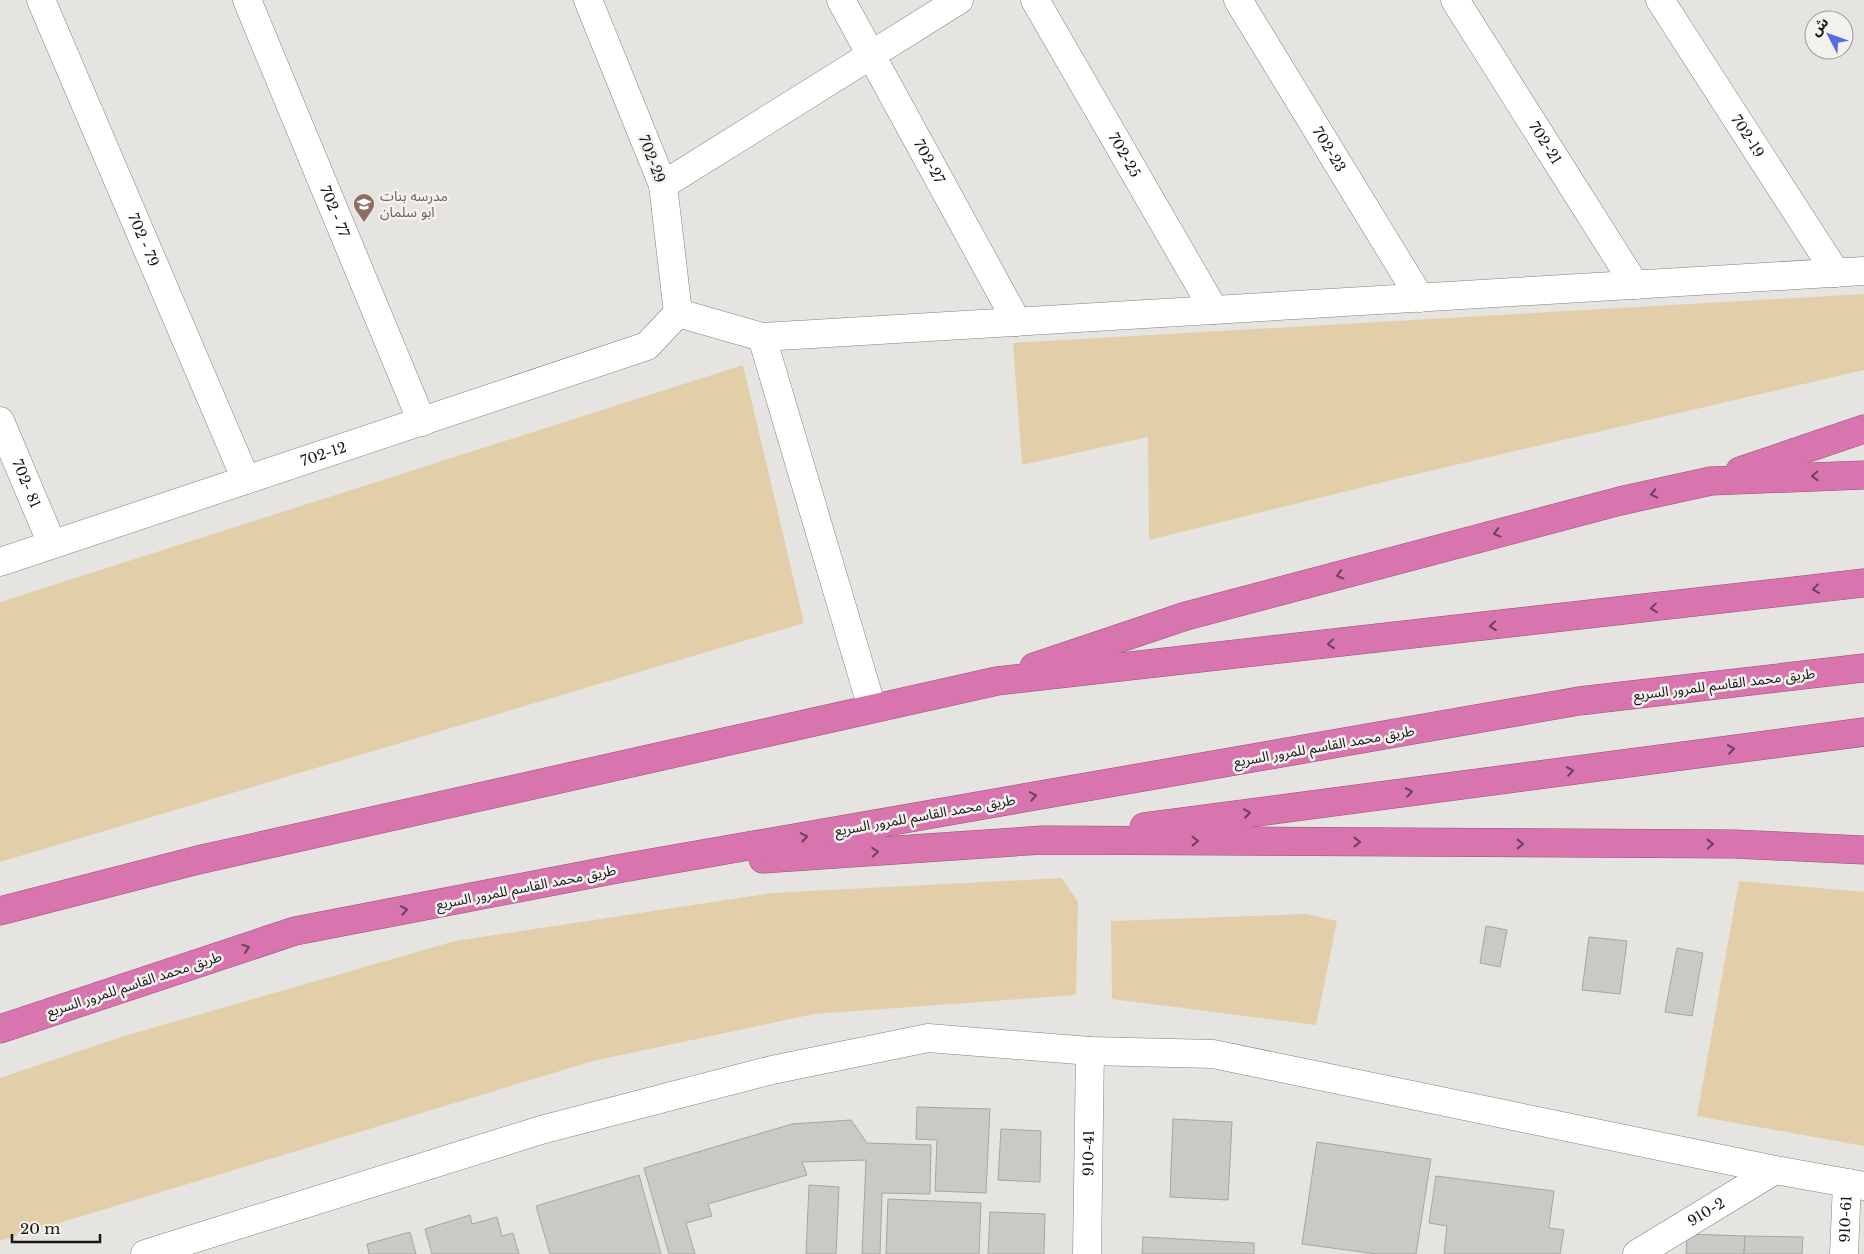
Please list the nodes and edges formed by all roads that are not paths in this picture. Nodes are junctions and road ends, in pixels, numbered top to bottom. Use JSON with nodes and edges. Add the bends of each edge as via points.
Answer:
{"nodes":[{"id":1,"x":41,"y":0,"type":"edge"},
{"id":2,"x":247,"y":0,"type":"edge"},
{"id":3,"x":588,"y":0,"type":"edge"},
{"id":4,"x":841,"y":0,"type":"edge"},
{"id":5,"x":959,"y":0,"type":"edge"},
{"id":6,"x":1035,"y":0,"type":"edge"},
{"id":7,"x":1238,"y":0,"type":"edge"},
{"id":8,"x":1455,"y":0,"type":"edge"},
{"id":9,"x":1660,"y":0,"type":"edge"},
{"id":10,"x":873,"y":55,"type":"junction"},
{"id":11,"x":663,"y":185,"type":"junction"},
{"id":12,"x":1864,"y":271,"type":"edge"},
{"id":13,"x":1836,"y":273,"type":"junction"},
{"id":14,"x":1635,"y":285,"type":"junction"},
{"id":15,"x":1420,"y":298,"type":"junction"},
{"id":16,"x":1214,"y":310,"type":"junction"},
{"id":17,"x":678,"y":313,"type":"junction"},
{"id":18,"x":1017,"y":322,"type":"junction"},
{"id":19,"x":762,"y":338,"type":"junction"},
{"id":20,"x":0,"y":421,"type":"edge"},
{"id":21,"x":422,"y":422,"type":"junction"},
{"id":22,"x":1864,"y":429,"type":"edge"},
{"id":23,"x":1864,"y":475,"type":"edge"},
{"id":24,"x":246,"y":480,"type":"junction"},
{"id":25,"x":1711,"y":481,"type":"junction"},
{"id":26,"x":52,"y":544,"type":"junction"},
{"id":27,"x":0,"y":562,"type":"edge"},
{"id":28,"x":1864,"y":583,"type":"edge"},
{"id":29,"x":1864,"y":668,"type":"edge"},
{"id":30,"x":997,"y":681,"type":"junction"},
{"id":31,"x":872,"y":708,"type":"junction"},
{"id":32,"x":1864,"y":732,"type":"edge"},
{"id":33,"x":1043,"y":840,"type":"junction"},
{"id":34,"x":1864,"y":850,"type":"edge"},
{"id":35,"x":617,"y":869,"type":"junction"},
{"id":36,"x":0,"y":911,"type":"edge"},
{"id":37,"x":0,"y":1029,"type":"edge"},
{"id":38,"x":1090,"y":1051,"type":"junction"},
{"id":39,"x":1775,"y":1170,"type":"junction"},
{"id":40,"x":1856,"y":1185,"type":"edge"},
{"id":41,"x":1640,"y":1253,"type":"edge"},
{"id":42,"x":145,"y":1254,"type":"edge"},
{"id":43,"x":1087,"y":1254,"type":"edge"},
{"id":44,"x":1844,"y":1254,"type":"edge"}],
"edges":[{"from":1,"to":24,"type":"street","name":"702 - 79"},
{"from":2,"to":21,"type":"street","name":"702 - 77"},
{"from":3,"to":11,"type":"street","name":"702-29"},
{"from":4,"to":10,"type":"street","name":"702-27"},
{"from":5,"to":10,"type":"street"},
{"from":6,"to":16,"type":"street","name":"702-25"},
{"from":7,"to":15,"type":"street","name":"702-23"},
{"from":8,"to":14,"type":"street","name":"702-21"},
{"from":9,"to":13,"type":"street","name":"702-19"},
{"from":10,"to":11,"type":"street"},
{"from":10,"to":18,"type":"street","name":"702-27"},
{"from":11,"to":17,"type":"street","name":"702-29"},
{"from":12,"to":13,"type":"street"},
{"from":13,"to":14,"type":"street"},
{"from":14,"to":15,"type":"street"},
{"from":15,"to":16,"type":"street"},
{"from":16,"to":18,"type":"street"},
{"from":17,"to":19,"type":"street"},
{"from":17,"to":21,"type":"street","name":"702-12","via":[[647,346]]},
{"from":18,"to":19,"type":"street"},
{"from":19,"to":31,"type":"street"},
{"from":20,"to":26,"type":"street","name":"702- 81"},
{"from":21,"to":24,"type":"street","name":"702-12"},
{"from":22,"to":25,"type":"highway"},
{"from":23,"to":25,"type":"highway","one_way":true},
{"from":24,"to":26,"type":"street","name":"702-12"},
{"from":25,"to":30,"type":"highway","one_way":true,"via":[[1522,526],[1186,616],[1059,657]]},
{"from":26,"to":27,"type":"street","name":"702-12"},
{"from":28,"to":30,"type":"highway","one_way":true},
{"from":35,"to":29,"type":"highway","name":"طريق محمد القاسم للمرور السريع","one_way":true,"via":[[1579,701]]},
{"from":30,"to":31,"type":"highway"},
{"from":31,"to":36,"type":"highway","via":[[207,858]]},
{"from":33,"to":32,"type":"highway","one_way":true},
{"from":33,"to":34,"type":"highway","one_way":true,"via":[[1734,844]]},
{"from":35,"to":33,"type":"highway","one_way":true},
{"from":37,"to":35,"type":"highway","name":"طريق محمد القاسم للمرور السريع","one_way":true,"via":[[295,931]]},
{"from":38,"to":39,"type":"street","via":[[1213,1054]]},
{"from":38,"to":42,"type":"street","via":[[928,1038],[772,1070],[541,1130]]},
{"from":38,"to":43,"type":"street","name":"910-41"},
{"from":39,"to":40,"type":"street"},
{"from":39,"to":41,"type":"street","name":"910-2"},
{"from":40,"to":44,"type":"street","name":"910-61"}]}
